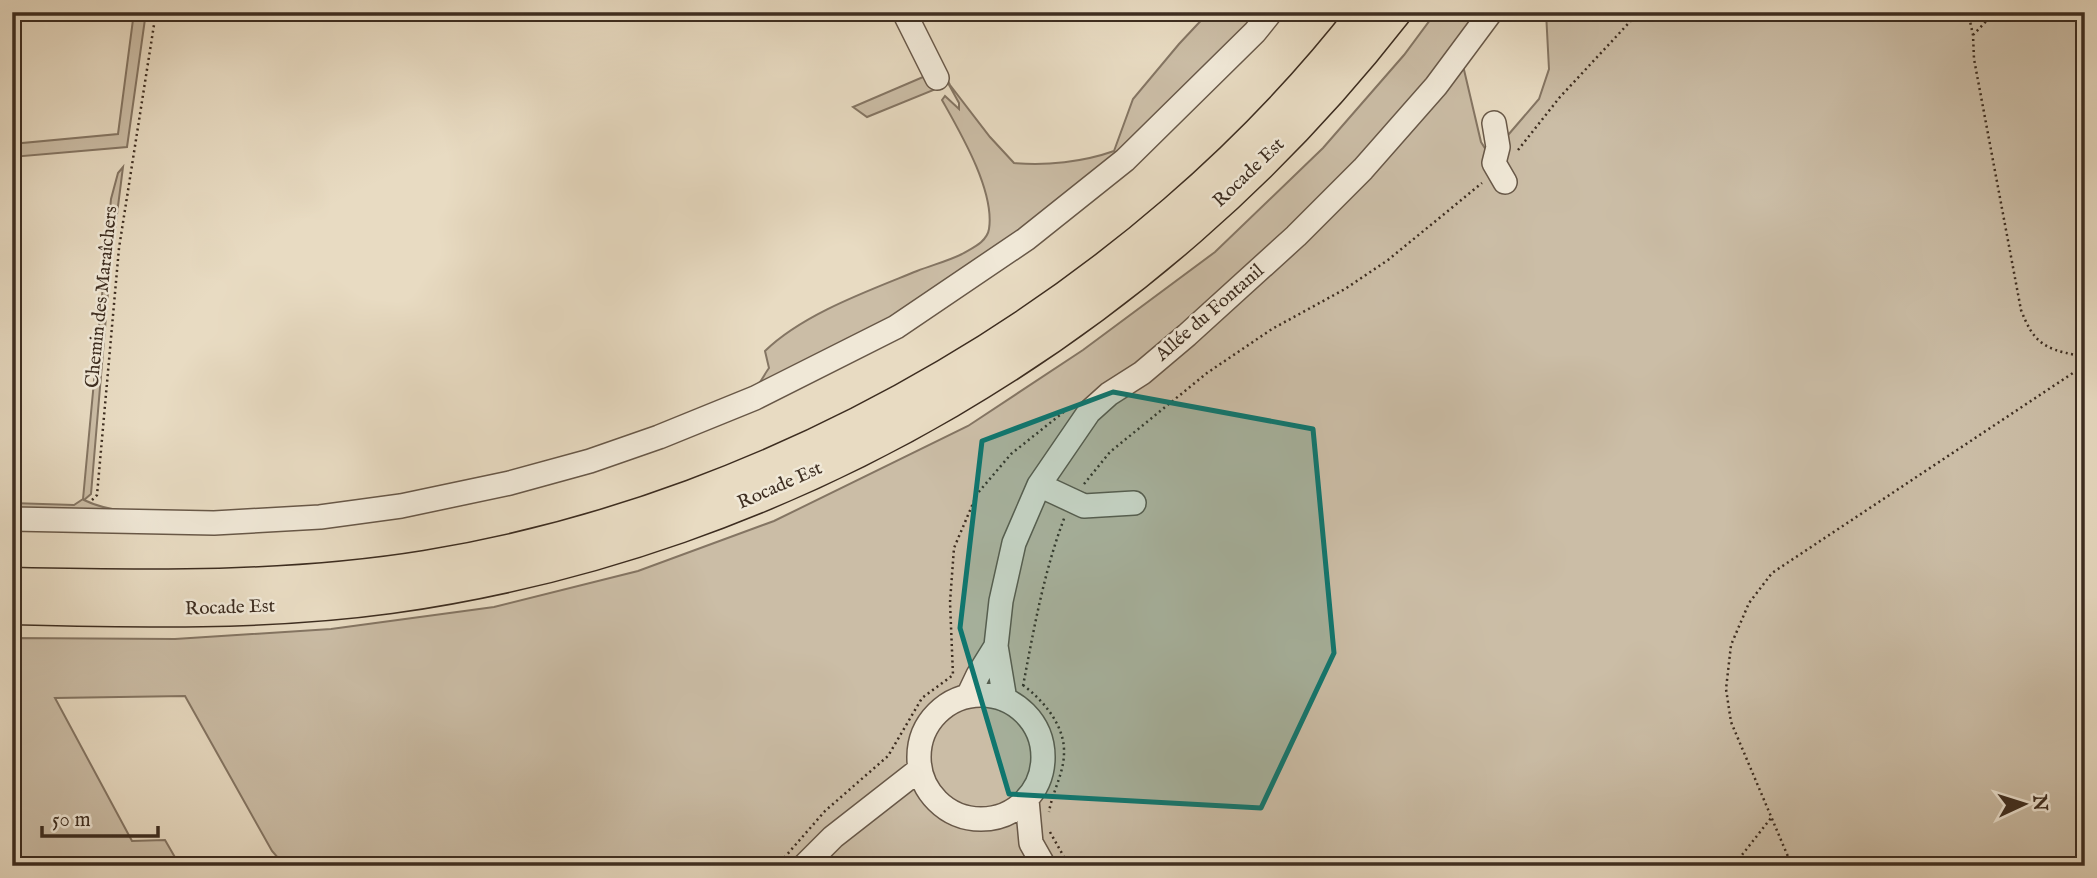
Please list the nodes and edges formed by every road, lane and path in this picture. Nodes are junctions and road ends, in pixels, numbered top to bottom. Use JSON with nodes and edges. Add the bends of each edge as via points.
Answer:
{"nodes":[{"id":1,"x":156,"y":12,"type":"edge"},
{"id":2,"x":904,"y":12,"type":"edge"},
{"id":3,"x":1271,"y":12,"type":"edge"},
{"id":4,"x":1364,"y":12,"type":"edge"},
{"id":5,"x":1395,"y":12,"type":"edge"},
{"id":6,"x":1491,"y":12,"type":"edge"},
{"id":7,"x":1639,"y":12,"type":"edge"},
{"id":8,"x":1968,"y":12,"type":"edge"},
{"id":9,"x":2085,"y":12,"type":"edge"},
{"id":10,"x":1991,"y":13,"type":"edge"},
{"id":11,"x":1973,"y":35,"type":"junction"},
{"id":12,"x":937,"y":78,"type":"dead end"},
{"id":13,"x":1494,"y":123,"type":"dead end"},
{"id":14,"x":1501,"y":176,"type":"junction"},
{"id":15,"x":2084,"y":366,"type":"edge"},
{"id":16,"x":2085,"y":387,"type":"edge"},
{"id":17,"x":1073,"y":405,"type":"dead end"},
{"id":18,"x":1039,"y":485,"type":"junction"},
{"id":19,"x":1071,"y":501,"type":"junction"},
{"id":20,"x":90,"y":503,"type":"dead end"},
{"id":21,"x":1134,"y":503,"type":"dead end"},
{"id":22,"x":12,"y":519,"type":"edge"},
{"id":23,"x":12,"y":584,"type":"edge"},
{"id":24,"x":12,"y":608,"type":"edge"},
{"id":25,"x":996,"y":646,"type":"junction"},
{"id":26,"x":968,"y":696,"type":"junction"},
{"id":27,"x":1005,"y":699,"type":"junction"},
{"id":28,"x":920,"y":769,"type":"junction"},
{"id":29,"x":931,"y":794,"type":"junction"},
{"id":30,"x":885,"y":796,"type":"junction"},
{"id":31,"x":1027,"y":800,"type":"junction"},
{"id":32,"x":1048,"y":817,"type":"dead end"},
{"id":33,"x":1771,"y":818,"type":"junction"},
{"id":34,"x":993,"y":819,"type":"junction"},
{"id":35,"x":1039,"y":835,"type":"junction"},
{"id":36,"x":1738,"y":860,"type":"junction"},
{"id":37,"x":777,"y":866,"type":"edge"},
{"id":38,"x":804,"y":866,"type":"edge"},
{"id":39,"x":1044,"y":866,"type":"edge"},
{"id":40,"x":1069,"y":866,"type":"edge"},
{"id":41,"x":1718,"y":866,"type":"edge"},
{"id":42,"x":1757,"y":866,"type":"edge"},
{"id":43,"x":1792,"y":866,"type":"edge"}],
"edges":[{"from":1,"to":20,"type":"path","name":"Chemin des Maraîchers","via":[[119,248],[97,495]]},
{"from":2,"to":12,"type":"street"},
{"from":3,"to":22,"type":"street","via":[[1125,160],[1026,239],[896,327],[755,398],[659,437],[510,483],[320,517],[214,523]]},
{"from":4,"to":23,"type":"highway","name":"Rocade Est","via":[[1306,82],[1217,173],[1083,285],[925,388],[759,470],[554,540],[414,569],[291,582]]},
{"from":5,"to":24,"type":"highway","name":"Rocade Est","via":[[1274,151],[1205,216],[1107,296],[1045,342],[937,409],[756,497],[562,562],[389,597],[186,610]]},
{"from":6,"to":18,"type":"street","name":"Allée du Fontanil","via":[[1436,86],[1363,169],[1187,335],[1089,412]]},
{"from":7,"to":14,"type":"path","via":[[1560,97]]},
{"from":8,"to":11,"type":"path"},
{"from":9,"to":10,"type":"path"},
{"from":10,"to":11,"type":"path"},
{"from":11,"to":15,"type":"path","via":[[2021,310],[2028,328],[2041,342],[2053,351],[2076,355]]},
{"from":13,"to":14,"type":"street","via":[[1498,147],[1494,163]]},
{"from":14,"to":19,"type":"path","via":[[1345,289],[1207,373],[1110,452]]},
{"from":15,"to":16,"type":"path"},
{"from":15,"to":33,"type":"path","via":[[1772,573],[1749,603],[1731,645],[1726,689],[1731,722]]},
{"from":17,"to":37,"type":"path","via":[[1011,454],[977,494],[954,548],[950,603],[953,675],[922,698],[888,756],[825,811]]},
{"from":18,"to":19,"type":"street"},
{"from":18,"to":25,"type":"street","name":"Allée du Fontanil","via":[[1014,543]]},
{"from":19,"to":21,"type":"street","via":[[1084,506]]},
{"from":19,"to":32,"type":"path","via":[[1053,545],[1023,686],[1038,696],[1055,719],[1065,753]]},
{"from":25,"to":26,"type":"street","name":"Allée du Fontanil"},
{"from":25,"to":27,"type":"street","name":"Allée du Fontanil"},
{"from":26,"to":27,"type":"street"},
{"from":26,"to":28,"type":"street","via":[[935,715],[919,750]]},
{"from":27,"to":31,"type":"street","via":[[1035,725],[1042,744],[1038,784]]},
{"from":28,"to":29,"type":"street"},
{"from":28,"to":30,"type":"street"},
{"from":29,"to":30,"type":"street"},
{"from":29,"to":34,"type":"street","via":[[959,816]]},
{"from":30,"to":38,"type":"street"},
{"from":31,"to":34,"type":"street"},
{"from":31,"to":35,"type":"street"},
{"from":33,"to":36,"type":"path"},
{"from":33,"to":43,"type":"path"},
{"from":34,"to":35,"type":"street"},
{"from":35,"to":39,"type":"street"},
{"from":35,"to":40,"type":"path"},
{"from":36,"to":41,"type":"path"},
{"from":36,"to":42,"type":"path"}]}
